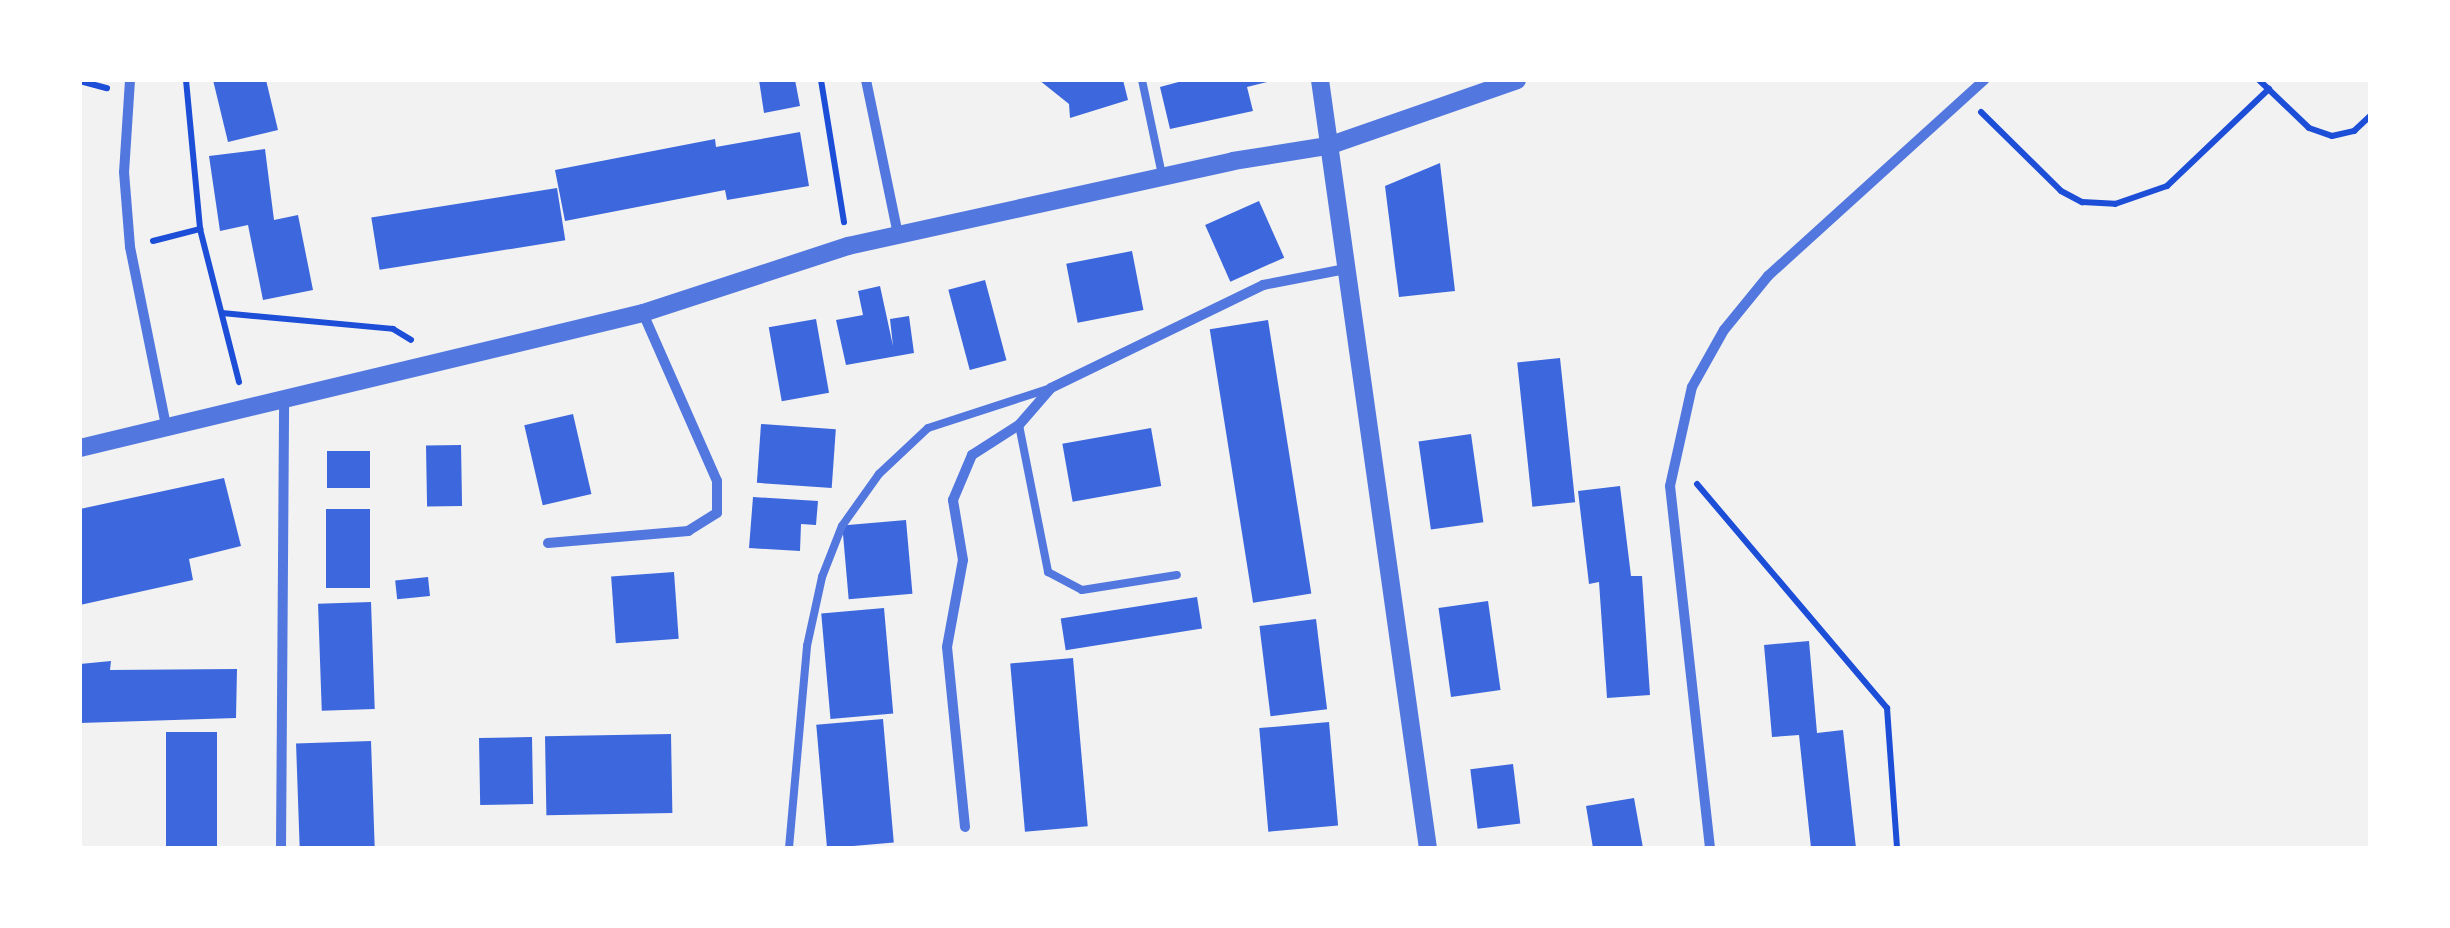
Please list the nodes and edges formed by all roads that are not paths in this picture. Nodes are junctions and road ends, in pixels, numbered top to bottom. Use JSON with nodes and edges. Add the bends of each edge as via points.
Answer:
{"nodes":[{"id":1,"x":130,"y":80,"type":"edge"},
{"id":2,"x":866,"y":80,"type":"edge"},
{"id":3,"x":1142,"y":80,"type":"edge"},
{"id":4,"x":1320,"y":80,"type":"edge"},
{"id":5,"x":1515,"y":80,"type":"edge"},
{"id":6,"x":1984,"y":80,"type":"edge"},
{"id":7,"x":1328,"y":146,"type":"junction"},
{"id":8,"x":1163,"y":179,"type":"junction"},
{"id":9,"x":898,"y":235,"type":"junction"},
{"id":10,"x":1345,"y":270,"type":"junction"},
{"id":11,"x":643,"y":313,"type":"junction"},
{"id":12,"x":1051,"y":388,"type":"junction"},
{"id":13,"x":284,"y":398,"type":"junction"},
{"id":14,"x":1019,"y":425,"type":"junction"},
{"id":15,"x":166,"y":426,"type":"junction"},
{"id":16,"x":80,"y":448,"type":"edge"},
{"id":17,"x":548,"y":543,"type":"dead end"},
{"id":18,"x":1178,"y":576,"type":"dead end"},
{"id":19,"x":965,"y":827,"type":"dead end"},
{"id":20,"x":281,"y":848,"type":"edge"},
{"id":21,"x":789,"y":848,"type":"edge"},
{"id":22,"x":1428,"y":848,"type":"edge"},
{"id":23,"x":1710,"y":848,"type":"edge"}],
"edges":[{"from":1,"to":15,"type":"street","via":[[124,172],[130,247]]},
{"from":2,"to":9,"type":"street"},
{"from":3,"to":8,"type":"lane"},
{"from":4,"to":7,"type":"street"},
{"from":5,"to":7,"type":"street"},
{"from":6,"to":23,"type":"street","via":[[1795,250],[1735,316],[1692,387],[1673,457],[1673,556]]},
{"from":7,"to":8,"type":"street"},
{"from":7,"to":10,"type":"street"},
{"from":8,"to":9,"type":"street"},
{"from":9,"to":11,"type":"street"},
{"from":10,"to":12,"type":"street","via":[[1263,284]]},
{"from":10,"to":22,"type":"street"},
{"from":11,"to":13,"type":"street"},
{"from":11,"to":17,"type":"street","via":[[717,481],[717,513],[688,531]]},
{"from":12,"to":14,"type":"street"},
{"from":12,"to":21,"type":"lane","via":[[928,428],[879,474],[842,526],[806,646]]},
{"from":13,"to":15,"type":"street"},
{"from":13,"to":20,"type":"street"},
{"from":14,"to":18,"type":"lane","via":[[1048,572],[1082,590]]},
{"from":14,"to":19,"type":"street","via":[[972,455],[953,500],[963,560],[947,646]]},
{"from":15,"to":16,"type":"street"}]}
